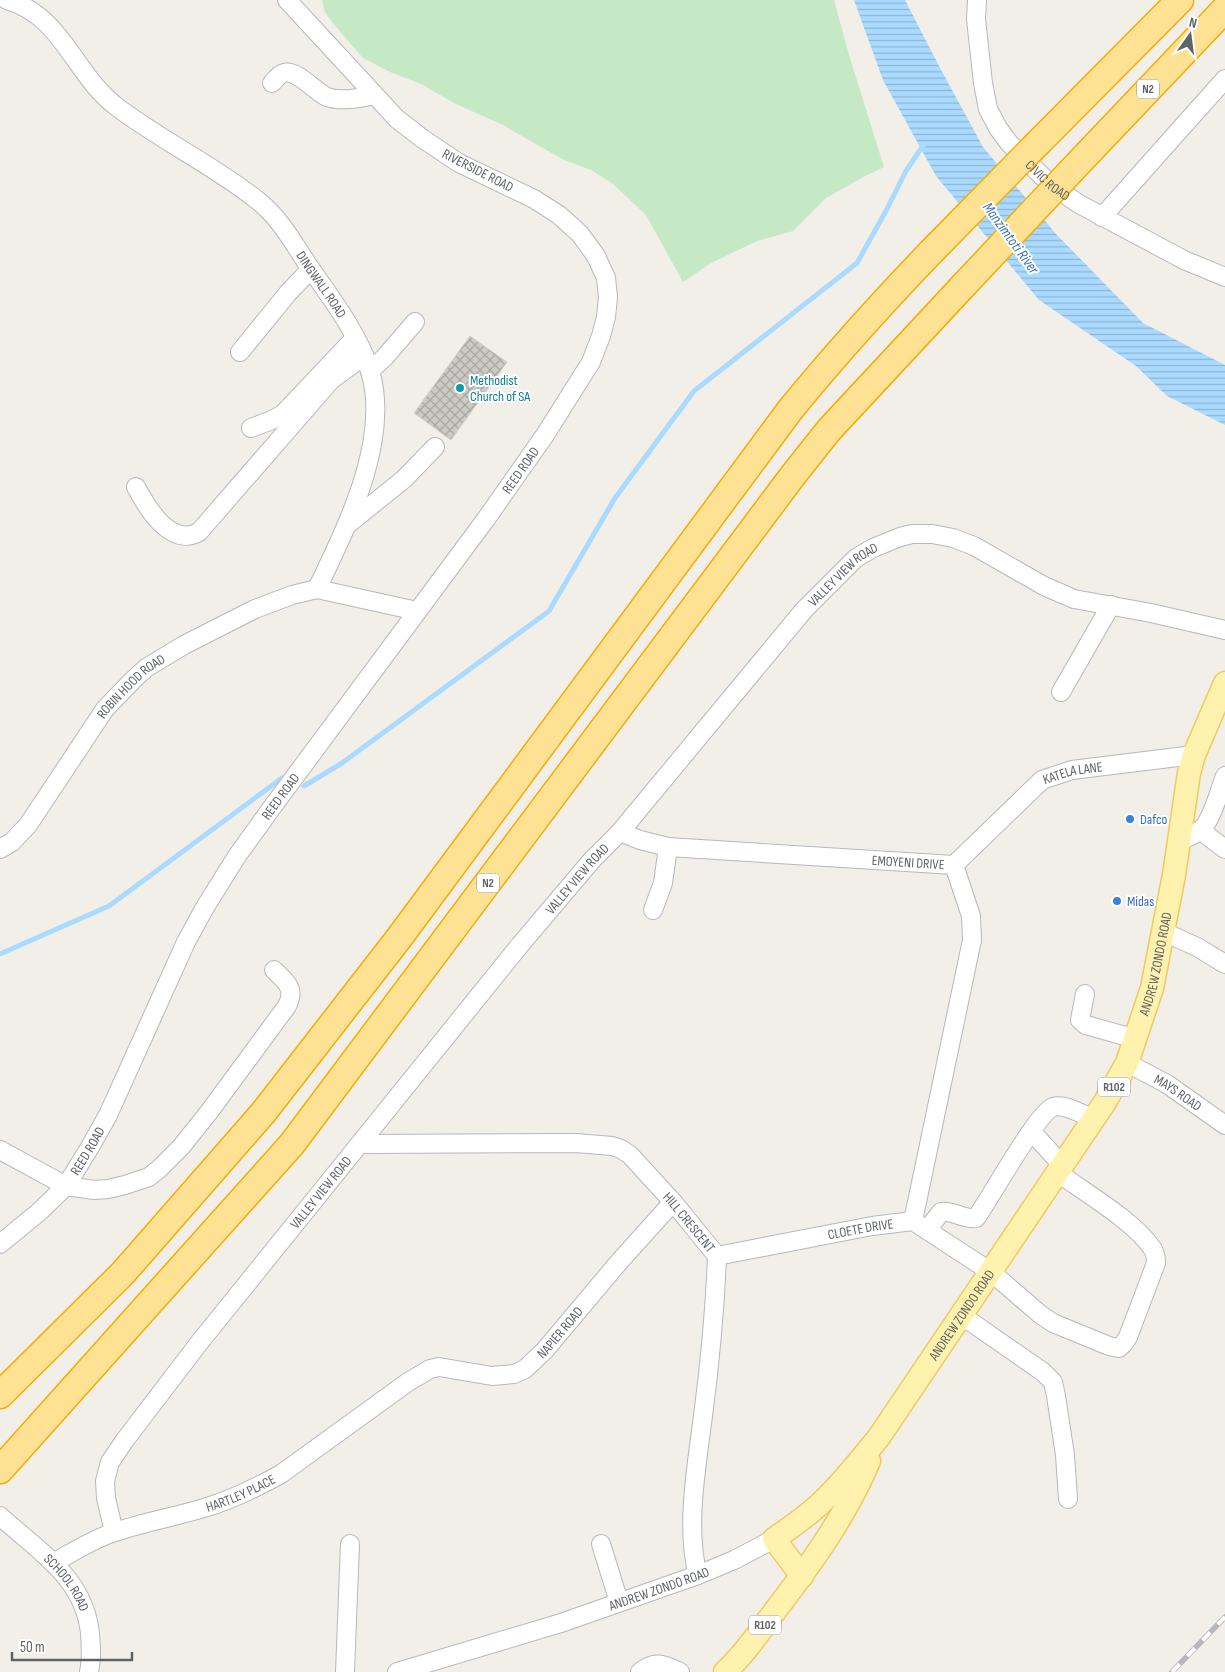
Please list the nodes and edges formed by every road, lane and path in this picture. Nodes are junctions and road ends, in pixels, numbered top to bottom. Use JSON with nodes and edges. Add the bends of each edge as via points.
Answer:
{"nodes":[{"id":1,"x":7,"y":0,"type":"edge"},
{"id":2,"x":287,"y":0,"type":"edge"},
{"id":3,"x":977,"y":0,"type":"edge"},
{"id":4,"x":1180,"y":0,"type":"edge"},
{"id":5,"x":1225,"y":9,"type":"edge"},
{"id":6,"x":1225,"y":79,"type":"edge"},
{"id":7,"x":272,"y":83,"type":"dead end"},
{"id":8,"x":374,"y":96,"type":"junction"},
{"id":9,"x":1102,"y":217,"type":"junction"},
{"id":10,"x":311,"y":268,"type":"junction"},
{"id":11,"x":1225,"y":277,"type":"edge"},
{"id":12,"x":415,"y":322,"type":"dead end"},
{"id":13,"x":355,"y":338,"type":"junction"},
{"id":14,"x":240,"y":352,"type":"dead end"},
{"id":15,"x":591,"y":362,"type":"joint"},
{"id":16,"x":367,"y":363,"type":"junction"},
{"id":17,"x":251,"y":428,"type":"dead end"},
{"id":18,"x":435,"y":447,"type":"dead end"},
{"id":19,"x":136,"y":487,"type":"dead end"},
{"id":20,"x":347,"y":525,"type":"junction"},
{"id":21,"x":316,"y":588,"type":"junction"},
{"id":22,"x":1111,"y":605,"type":"junction"},
{"id":23,"x":417,"y":610,"type":"junction"},
{"id":24,"x":1225,"y":630,"type":"edge"},
{"id":25,"x":1225,"y":683,"type":"edge"},
{"id":26,"x":1061,"y":692,"type":"dead end"},
{"id":27,"x":1194,"y":755,"type":"junction"},
{"id":28,"x":1225,"y":776,"type":"edge"},
{"id":29,"x":620,"y":832,"type":"junction"},
{"id":30,"x":1190,"y":835,"type":"junction"},
{"id":31,"x":668,"y":846,"type":"junction"},
{"id":32,"x":0,"y":849,"type":"edge"},
{"id":33,"x":1225,"y":849,"type":"edge"},
{"id":34,"x":954,"y":865,"type":"junction"},
{"id":35,"x":653,"y":910,"type":"dead end"},
{"id":36,"x":1164,"y":932,"type":"junction"},
{"id":37,"x":1225,"y":964,"type":"edge"},
{"id":38,"x":274,"y":970,"type":"dead end"},
{"id":39,"x":1084,"y":994,"type":"dead end"},
{"id":40,"x":1136,"y":1039,"type":"junction"},
{"id":41,"x":1127,"y":1063,"type":"junction"},
{"id":42,"x":1093,"y":1119,"type":"junction"},
{"id":43,"x":1225,"y":1126,"type":"edge"},
{"id":44,"x":1032,"y":1132,"type":"junction"},
{"id":45,"x":360,"y":1144,"type":"junction"},
{"id":46,"x":0,"y":1150,"type":"edge"},
{"id":47,"x":1059,"y":1169,"type":"junction"},
{"id":48,"x":66,"y":1186,"type":"junction"},
{"id":49,"x":673,"y":1202,"type":"junction"},
{"id":50,"x":920,"y":1226,"type":"junction"},
{"id":51,"x":0,"y":1244,"type":"edge"},
{"id":52,"x":716,"y":1256,"type":"junction"},
{"id":53,"x":991,"y":1272,"type":"junction"},
{"id":54,"x":962,"y":1315,"type":"junction"},
{"id":55,"x":408,"y":1382,"type":"joint"},
{"id":56,"x":0,"y":1396,"type":"edge"},
{"id":57,"x":878,"y":1437,"type":"junction"},
{"id":58,"x":0,"y":1470,"type":"edge"},
{"id":59,"x":1068,"y":1499,"type":"dead end"},
{"id":60,"x":3,"y":1519,"type":"edge"},
{"id":61,"x":114,"y":1532,"type":"junction"},
{"id":62,"x":774,"y":1539,"type":"junction"},
{"id":63,"x":350,"y":1544,"type":"dead end"},
{"id":64,"x":601,"y":1544,"type":"dead end"},
{"id":65,"x":53,"y":1563,"type":"junction"},
{"id":66,"x":698,"y":1575,"type":"junction"},
{"id":67,"x":802,"y":1576,"type":"junction"},
{"id":68,"x":619,"y":1602,"type":"junction"},
{"id":69,"x":89,"y":1672,"type":"edge"},
{"id":70,"x":345,"y":1672,"type":"edge"},
{"id":71,"x":398,"y":1672,"type":"edge"},
{"id":72,"x":640,"y":1672,"type":"edge"},
{"id":73,"x":680,"y":1672,"type":"edge"},
{"id":74,"x":725,"y":1672,"type":"edge"}],
"edges":[{"from":1,"to":10,"type":"street","name":"DINGWALL ROAD","via":[[40,15],[61,38],[93,84],[115,106],[259,201]]},
{"from":2,"to":8,"type":"street","name":"RIVERSIDE ROAD"},
{"from":3,"to":9,"type":"street","name":"CIVIC ROAD","via":[[983,83],[988,109],[998,128],[1050,185]]},
{"from":4,"to":56,"type":"highway","bridge":true,"via":[[931,252],[827,364],[399,938],[263,1113],[123,1273]]},
{"from":5,"to":58,"type":"highway","number":"N2","bridge":true,"via":[[829,430],[292,1144]]},
{"from":6,"to":9,"type":"street"},
{"from":7,"to":8,"type":"street","via":[[284,72],[290,72],[330,98]]},
{"from":8,"to":15,"type":"street","name":"RIVERSIDE ROAD","via":[[423,139],[460,163],[534,199],[580,234],[596,256],[606,278],[608,297],[606,317]]},
{"from":9,"to":11,"type":"street","name":"CIVIC ROAD","via":[[1184,260]]},
{"from":10,"to":13,"type":"street","name":"DINGWALL ROAD"},
{"from":10,"to":14,"type":"street"},
{"from":12,"to":16,"type":"street","via":[[385,357]]},
{"from":13,"to":16,"type":"street","name":"DINGWALL ROAD"},
{"from":13,"to":17,"type":"street","via":[[283,414]]},
{"from":15,"to":23,"type":"street","name":"REED ROAD","via":[[545,435]]},
{"from":16,"to":19,"type":"street","via":[[331,380],[195,535],[184,536],[172,531],[154,517]]},
{"from":16,"to":20,"type":"street","name":"DINGWALL ROAD","via":[[375,406],[374,424],[364,476]]},
{"from":18,"to":20,"type":"street","via":[[404,479]]},
{"from":20,"to":21,"type":"street","name":"DINGWALL ROAD"},
{"from":21,"to":23,"type":"street"},
{"from":21,"to":32,"type":"street","name":"ROBIN HOOD ROAD","via":[[255,609],[146,668],[105,710],[28,825]]},
{"from":22,"to":24,"type":"street","name":"VALLEY VIEW ROAD"},
{"from":22,"to":26,"type":"street"},
{"from":22,"to":29,"type":"street","name":"VALLEY VIEW ROAD","via":[[1058,593],[954,538],[912,534],[873,548],[843,569],[804,610]]},
{"from":23,"to":48,"type":"street","name":"REED ROAD","via":[[237,856],[204,909],[108,1115]]},
{"from":25,"to":27,"type":"main road","name":"ANDREW ZONDO ROAD","number":"R102"},
{"from":27,"to":30,"type":"main road","name":"ANDREW ZONDO ROAD","number":"R102","via":[[1189,774]]},
{"from":27,"to":34,"type":"street","name":"KATELA LANE","via":[[1072,770],[1042,780]]},
{"from":28,"to":30,"type":"street","via":[[1203,828]]},
{"from":29,"to":31,"type":"street","name":"EMOYENI DRIVE"},
{"from":29,"to":45,"type":"street","name":"VALLEY VIEW ROAD","via":[[562,895]]},
{"from":30,"to":33,"type":"street"},
{"from":30,"to":36,"type":"main road","name":"ANDREW ZONDO ROAD","number":"R102"},
{"from":31,"to":34,"type":"street","name":"EMOYENI DRIVE"},
{"from":31,"to":35,"type":"street","via":[[663,883]]},
{"from":34,"to":50,"type":"street","name":"EMOYENI DRIVE","via":[[971,916],[972,940]]},
{"from":36,"to":37,"type":"street"},
{"from":36,"to":40,"type":"main road","name":"ANDREW ZONDO ROAD","number":"R102","via":[[1152,988]]},
{"from":38,"to":48,"type":"street","via":[[290,988],[291,998],[287,1006],[209,1112],[167,1162],[149,1176],[125,1185],[94,1190]]},
{"from":39,"to":40,"type":"street","via":[[1080,1020],[1086,1025]]},
{"from":40,"to":41,"type":"main road","name":"ANDREW ZONDO ROAD","number":"R102"},
{"from":41,"to":42,"type":"main road","name":"ANDREW ZONDO ROAD","number":"R102"},
{"from":41,"to":43,"type":"street","name":"MAYS ROAD","via":[[1167,1084]]},
{"from":42,"to":44,"type":"street","via":[[1058,1106],[1046,1112]]},
{"from":42,"to":47,"type":"main road","name":"ANDREW ZONDO ROAD","number":"R102"},
{"from":44,"to":47,"type":"street"},
{"from":44,"to":50,"type":"street","via":[[976,1218],[940,1212]]},
{"from":45,"to":49,"type":"street","name":"HILL CRESCENT","via":[[566,1143],[612,1146],[630,1155]]},
{"from":45,"to":61,"type":"street","name":"VALLEY VIEW ROAD","via":[[199,1343],[110,1462],[105,1481]]},
{"from":46,"to":48,"type":"street"},
{"from":47,"to":53,"type":"main road","name":"ANDREW ZONDO ROAD","number":"R102"},
{"from":47,"to":53,"type":"street","via":[[1135,1229],[1153,1249],[1156,1262],[1124,1344],[1119,1348],[1109,1346],[1053,1323]]},
{"from":48,"to":51,"type":"street","name":"REED ROAD"},
{"from":49,"to":52,"type":"street","name":"HILL CRESCENT"},
{"from":49,"to":55,"type":"street","name":"NAPIER ROAD","via":[[525,1369],[514,1374],[492,1376],[439,1367]]},
{"from":50,"to":52,"type":"street","name":"CLOETE DRIVE","via":[[872,1226]]},
{"from":50,"to":53,"type":"street"},
{"from":52,"to":66,"type":"street","name":"HILL CRESCENT","via":[[712,1344],[692,1530]]},
{"from":53,"to":54,"type":"main road","name":"ANDREW ZONDO ROAD","number":"R102"},
{"from":54,"to":57,"type":"main road","name":"ANDREW ZONDO ROAD","number":"R102"},
{"from":54,"to":59,"type":"street","via":[[1053,1382],[1065,1455]]},
{"from":55,"to":61,"type":"street","name":"HARTLEY PLACE","via":[[267,1482],[205,1508]]},
{"from":57,"to":62,"type":"main road","name":"ANDREW ZONDO ROAD","via":[[822,1502]]},
{"from":57,"to":67,"type":"main road","via":[[843,1513]]},
{"from":60,"to":65,"type":"street","name":"SCHOOL ROAD"},
{"from":61,"to":65,"type":"street","name":"HARTLEY PLACE"},
{"from":62,"to":66,"type":"street","name":"ANDREW ZONDO ROAD"},
{"from":62,"to":67,"type":"main road"},
{"from":63,"to":70,"type":"street"},
{"from":64,"to":68,"type":"street"},
{"from":65,"to":69,"type":"street","name":"SCHOOL ROAD","via":[[82,1601],[89,1624]]},
{"from":66,"to":68,"type":"street","name":"ANDREW ZONDO ROAD"},
{"from":67,"to":74,"type":"main road","number":"R102","via":[[746,1650]]},
{"from":68,"to":71,"type":"street","name":"ANDREW ZONDO ROAD"},
{"from":72,"to":73,"type":"street","via":[[654,1663]]}]}
